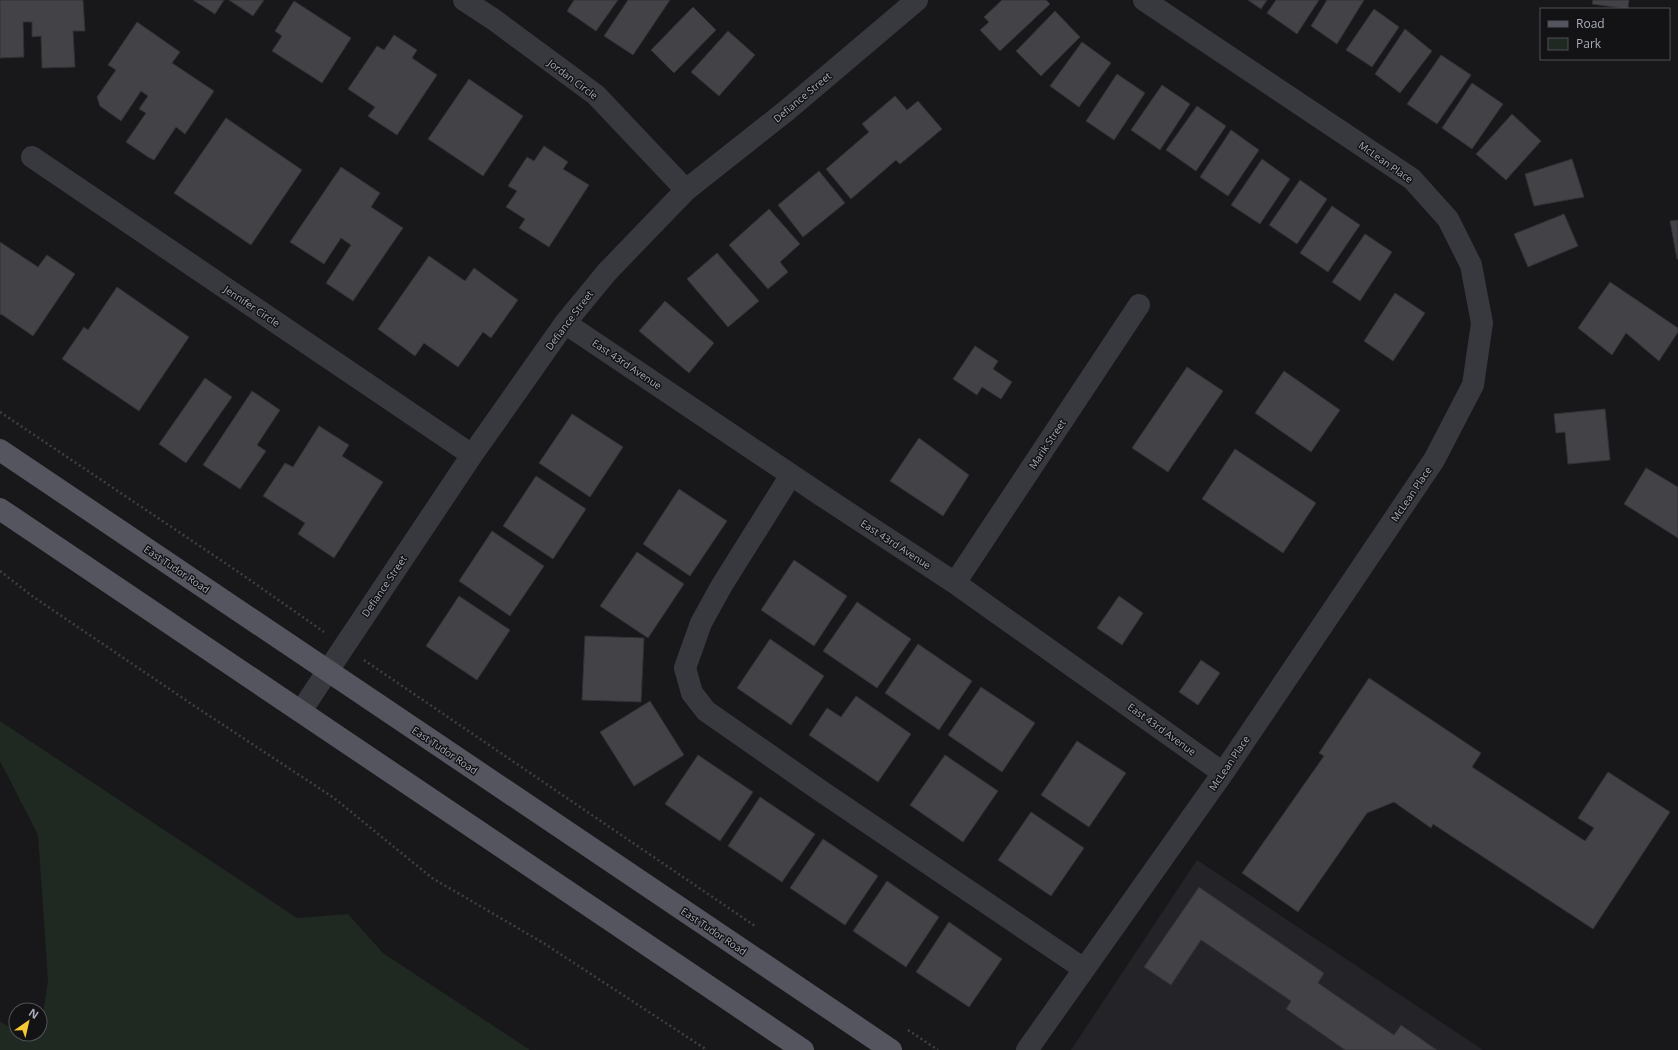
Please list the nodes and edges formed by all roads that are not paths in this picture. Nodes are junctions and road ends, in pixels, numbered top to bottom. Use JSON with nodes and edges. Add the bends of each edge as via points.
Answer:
{"nodes":[{"id":1,"x":464,"y":0,"type":"edge"},
{"id":2,"x":917,"y":0,"type":"edge"},
{"id":3,"x":1144,"y":0,"type":"edge"},
{"id":4,"x":32,"y":157,"type":"dead end"},
{"id":5,"x":686,"y":190,"type":"junction"},
{"id":6,"x":1139,"y":305,"type":"dead end"},
{"id":7,"x":565,"y":323,"type":"junction"},
{"id":8,"x":0,"y":450,"type":"edge"},
{"id":9,"x":472,"y":455,"type":"junction"},
{"id":10,"x":792,"y":475,"type":"junction"},
{"id":11,"x":0,"y":509,"type":"edge"},
{"id":12,"x":955,"y":583,"type":"junction"},
{"id":13,"x":328,"y":670,"type":"junction"},
{"id":14,"x":301,"y":711,"type":"junction"},
{"id":15,"x":1223,"y":773,"type":"junction"},
{"id":16,"x":1084,"y":969,"type":"junction"},
{"id":17,"x":803,"y":1050,"type":"edge"},
{"id":18,"x":891,"y":1050,"type":"edge"},
{"id":19,"x":1027,"y":1050,"type":"edge"}],
"edges":[{"from":1,"to":5,"type":"street","name":"Jordan Circle","via":[[596,95]]},
{"from":2,"to":5,"type":"street","name":"Defiance Street","via":[[786,111]]},
{"from":3,"to":15,"type":"street","name":"McLean Place","via":[[1412,179],[1448,219],[1471,265],[1482,323],[1473,385],[1434,460]]},
{"from":4,"to":9,"type":"street","name":"Jennifer Circle"},
{"from":5,"to":7,"type":"street","name":"Defiance Street","via":[[607,272]]},
{"from":6,"to":12,"type":"street","name":"Marik Street"},
{"from":7,"to":9,"type":"street","name":"Defiance Street"},
{"from":7,"to":10,"type":"street","name":"East 43rd Avenue"},
{"from":8,"to":13,"type":"main road","name":"East Tudor Road"},
{"from":9,"to":13,"type":"street","name":"Defiance Street"},
{"from":10,"to":12,"type":"street","name":"East 43rd Avenue"},
{"from":10,"to":16,"type":"street","via":[[722,585],[701,623],[685,668],[692,693],[706,711]]},
{"from":11,"to":14,"type":"main road"},
{"from":12,"to":15,"type":"street","name":"East 43rd Avenue"},
{"from":13,"to":14,"type":"street","name":"Defiance Street"},
{"from":13,"to":18,"type":"main road","name":"East Tudor Road"},
{"from":14,"to":17,"type":"main road"},
{"from":15,"to":16,"type":"street","name":"McLean Place"},
{"from":16,"to":19,"type":"street","name":"McLean Place"}]}
